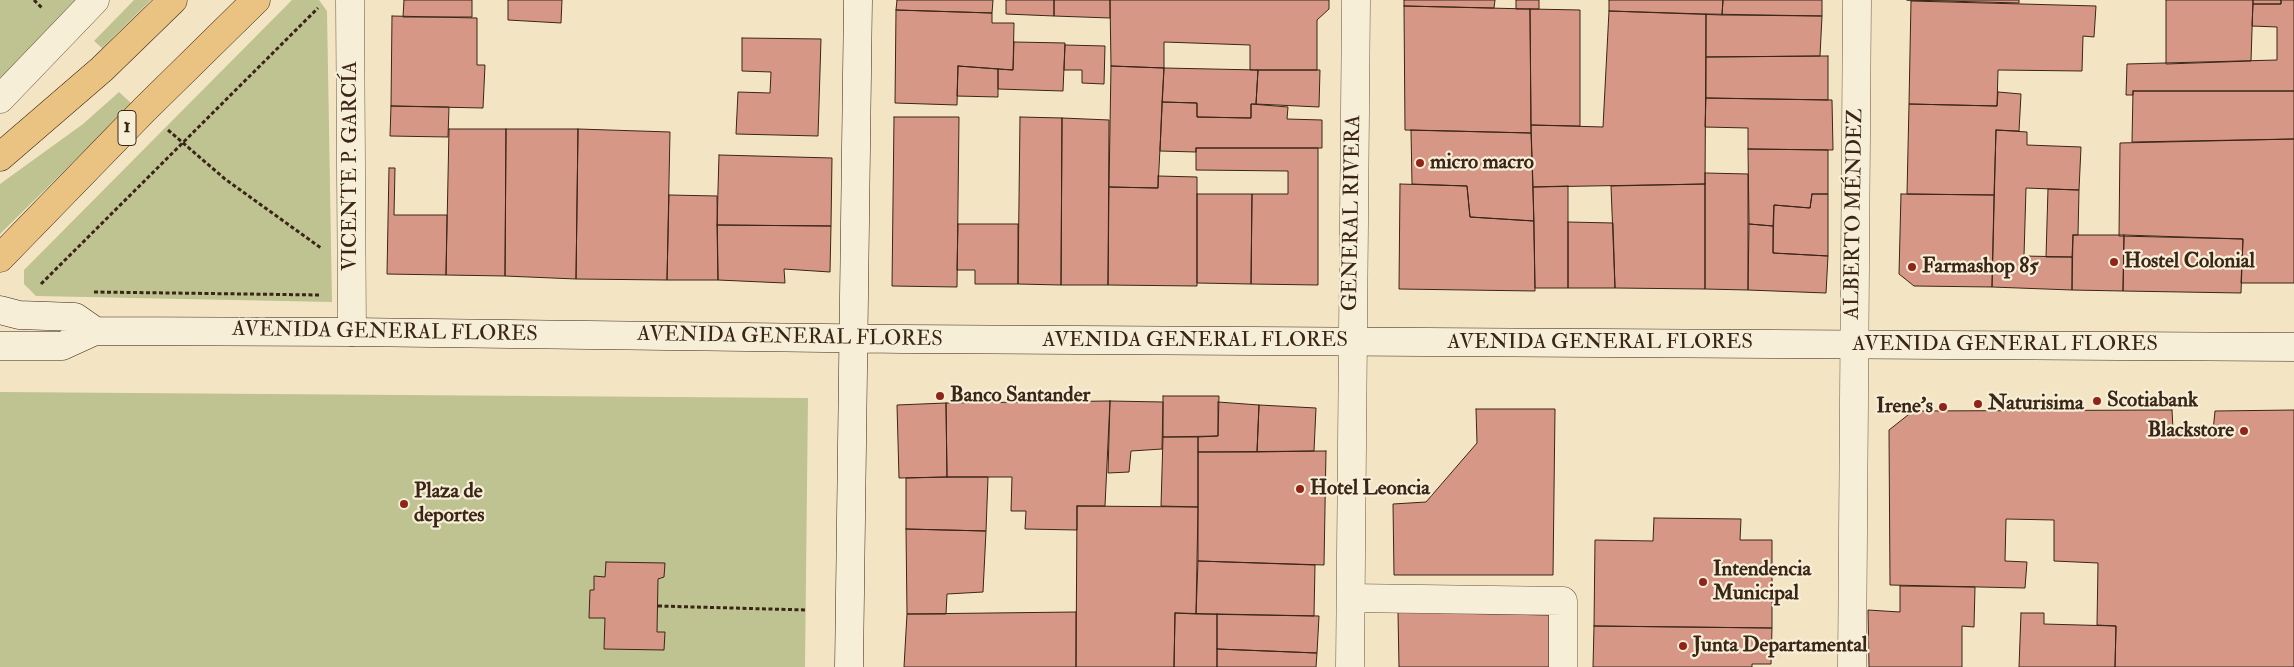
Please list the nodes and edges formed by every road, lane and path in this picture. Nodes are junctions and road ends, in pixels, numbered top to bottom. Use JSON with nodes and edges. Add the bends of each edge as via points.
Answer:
{"nodes":[{"id":1,"x":34,"y":0,"type":"edge"},
{"id":2,"x":95,"y":0,"type":"edge"},
{"id":3,"x":173,"y":0,"type":"edge"},
{"id":4,"x":256,"y":0,"type":"edge"},
{"id":5,"x":350,"y":0,"type":"edge"},
{"id":6,"x":858,"y":0,"type":"edge"},
{"id":7,"x":1356,"y":0,"type":"edge"},
{"id":8,"x":1857,"y":0,"type":"edge"},
{"id":9,"x":320,"y":7,"type":"dead end"},
{"id":10,"x":65,"y":31,"type":"junction"},
{"id":11,"x":0,"y":99,"type":"edge"},
{"id":12,"x":144,"y":109,"type":"junction"},
{"id":13,"x":184,"y":144,"type":"junction"},
{"id":14,"x":0,"y":157,"type":"edge"},
{"id":15,"x":0,"y":258,"type":"edge"},
{"id":16,"x":351,"y":268,"type":"junction"},
{"id":17,"x":40,"y":285,"type":"dead end"},
{"id":18,"x":93,"y":292,"type":"dead end"},
{"id":19,"x":351,"y":296,"type":"junction"},
{"id":20,"x":0,"y":310,"type":"edge"},
{"id":21,"x":95,"y":331,"type":"junction"},
{"id":22,"x":352,"y":332,"type":"junction"},
{"id":23,"x":853,"y":339,"type":"junction"},
{"id":24,"x":1352,"y":342,"type":"junction"},
{"id":25,"x":1854,"y":343,"type":"junction"},
{"id":26,"x":0,"y":346,"type":"edge"},
{"id":27,"x":2294,"y":347,"type":"edge"},
{"id":28,"x":1351,"y":598,"type":"junction"},
{"id":29,"x":658,"y":606,"type":"dead end"},
{"id":30,"x":806,"y":610,"type":"dead end"},
{"id":31,"x":849,"y":667,"type":"edge"},
{"id":32,"x":1350,"y":667,"type":"edge"},
{"id":33,"x":1563,"y":667,"type":"edge"},
{"id":34,"x":1852,"y":667,"type":"edge"}],
"edges":[{"from":1,"to":10,"type":"path"},
{"from":2,"to":10,"type":"street"},
{"from":3,"to":14,"type":"main road","via":[[102,70]]},
{"from":4,"to":12,"type":"main road","number":"1"},
{"from":5,"to":16,"type":"street","name":"VICENTE P. GARCÍA"},
{"from":6,"to":23,"type":"street"},
{"from":7,"to":24,"type":"street","name":"GENERAL RIVERA"},
{"from":8,"to":25,"type":"street","name":"ALBERTO MÉNDEZ"},
{"from":9,"to":13,"type":"path"},
{"from":10,"to":11,"type":"street"},
{"from":12,"to":13,"type":"path"},
{"from":12,"to":15,"type":"main road","number":"1"},
{"from":13,"to":16,"type":"path","via":[[225,179]]},
{"from":13,"to":17,"type":"path"},
{"from":16,"to":19,"type":"street","name":"VICENTE P. GARCÍA"},
{"from":18,"to":19,"type":"path"},
{"from":19,"to":22,"type":"street","name":"VICENTE P. GARCÍA"},
{"from":20,"to":21,"type":"street","via":[[18,315],[75,318]]},
{"from":21,"to":22,"type":"street","name":"AVENIDA GENERAL FLORES"},
{"from":21,"to":26,"type":"street","name":"AVENIDA GENERAL FLORES","via":[[62,346]]},
{"from":22,"to":23,"type":"street","name":"AVENIDA GENERAL FLORES"},
{"from":23,"to":24,"type":"street","name":"AVENIDA GENERAL FLORES"},
{"from":23,"to":31,"type":"street"},
{"from":24,"to":25,"type":"street","name":"AVENIDA GENERAL FLORES"},
{"from":24,"to":28,"type":"street","name":"GENERAL RIVERA"},
{"from":25,"to":27,"type":"street","name":"AVENIDA GENERAL FLORES"},
{"from":25,"to":34,"type":"street","name":"ALBERTO MÉNDEZ"},
{"from":28,"to":32,"type":"street","name":"GENERAL RIVERA"},
{"from":28,"to":33,"type":"street","via":[[1563,600]]},
{"from":29,"to":30,"type":"path"}]}
